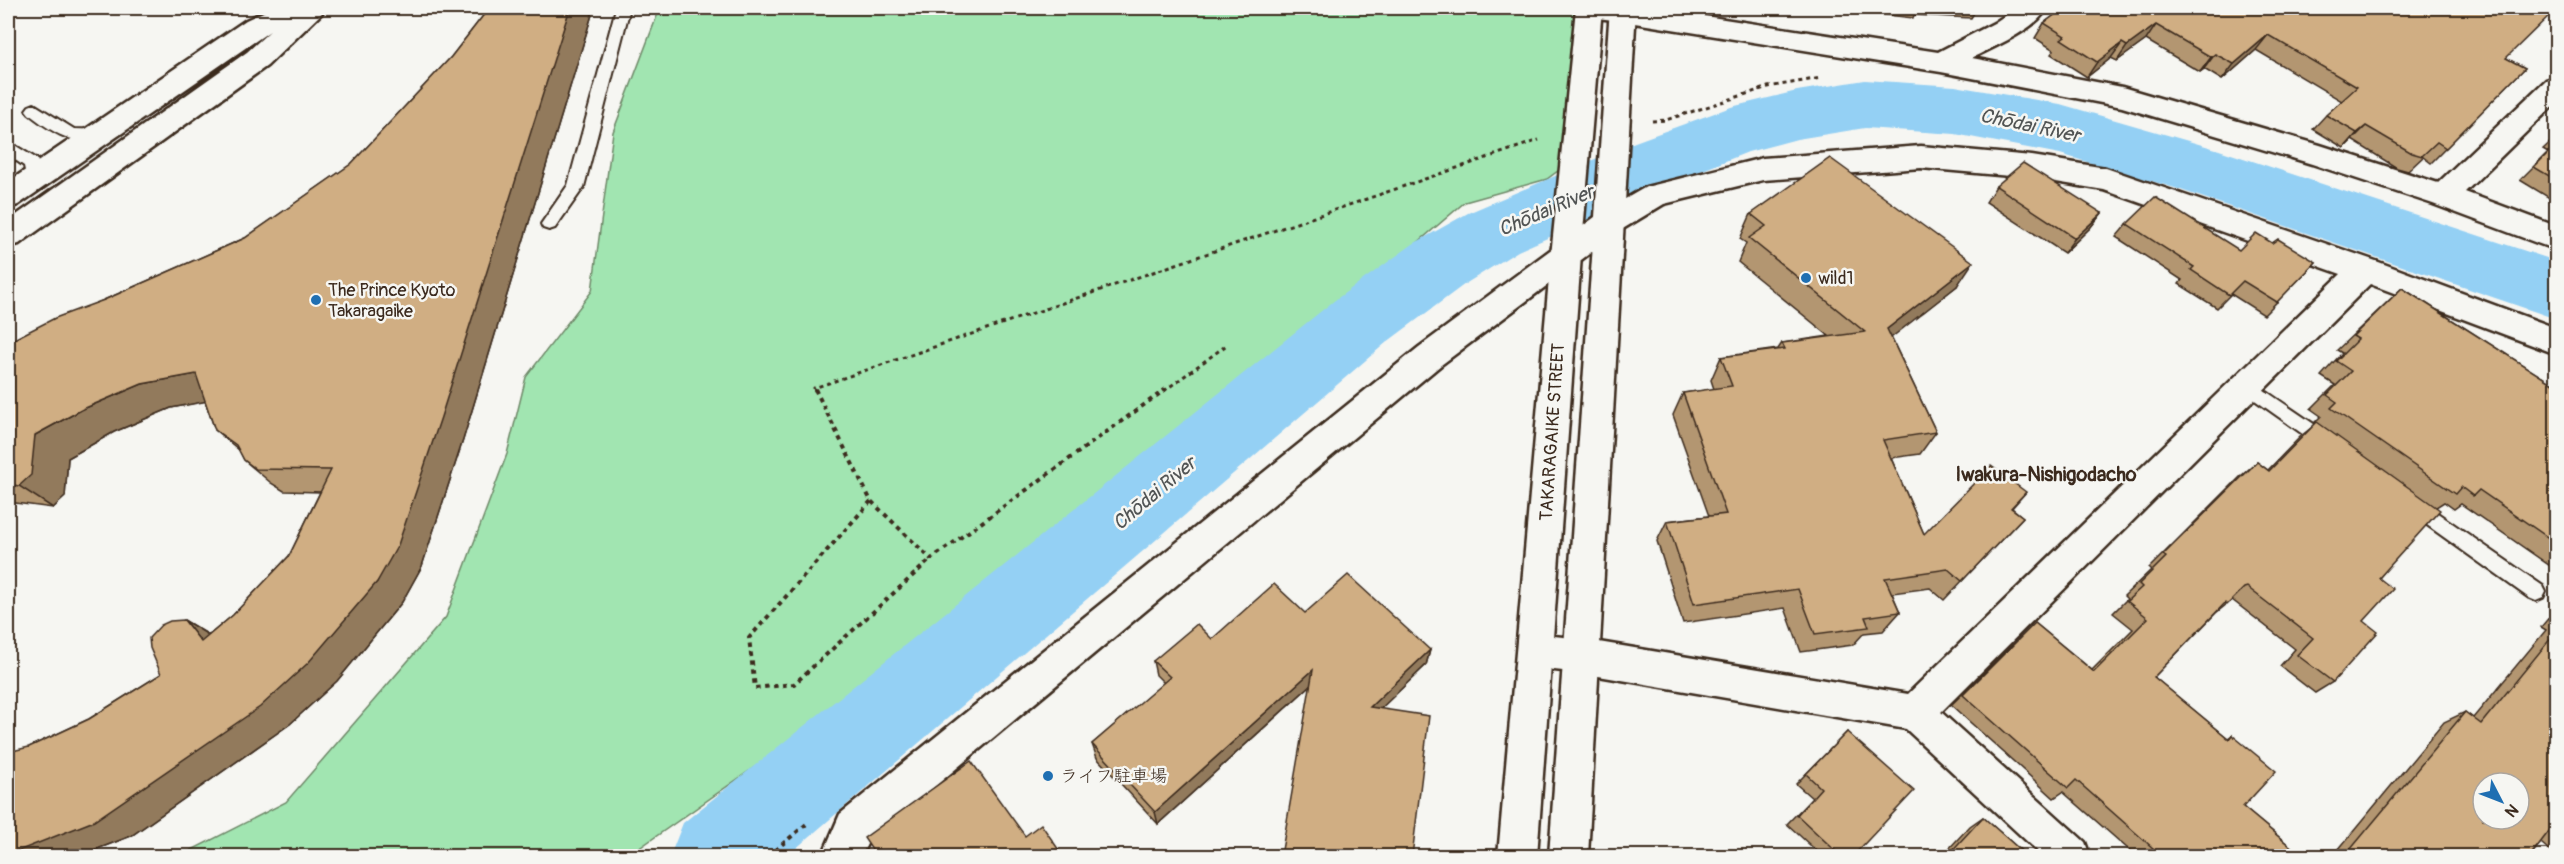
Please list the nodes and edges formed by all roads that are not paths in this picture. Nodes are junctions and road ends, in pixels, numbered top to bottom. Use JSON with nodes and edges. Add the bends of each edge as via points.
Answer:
{"nodes":[{"id":1,"x":294,"y":8,"type":"edge"},
{"id":2,"x":312,"y":8,"type":"edge"},
{"id":3,"x":623,"y":8,"type":"edge"},
{"id":4,"x":1589,"y":8,"type":"edge"},
{"id":5,"x":2034,"y":8,"type":"edge"},
{"id":6,"x":1622,"y":10,"type":"edge"},
{"id":7,"x":2002,"y":19,"type":"edge"},
{"id":8,"x":1941,"y":62,"type":"junction"},
{"id":9,"x":2556,"y":87,"type":"edge"},
{"id":10,"x":34,"y":110,"type":"dead end"},
{"id":11,"x":101,"y":133,"type":"junction"},
{"id":12,"x":8,"y":147,"type":"edge"},
{"id":13,"x":14,"y":193,"type":"edge"},
{"id":14,"x":2443,"y":196,"type":"junction"},
{"id":15,"x":1611,"y":211,"type":"junction"},
{"id":16,"x":549,"y":224,"type":"dead end"},
{"id":17,"x":8,"y":236,"type":"edge"},
{"id":18,"x":2556,"y":238,"type":"edge"},
{"id":19,"x":1566,"y":256,"type":"junction"},
{"id":20,"x":2365,"y":270,"type":"junction"},
{"id":21,"x":2556,"y":341,"type":"edge"},
{"id":22,"x":2248,"y":386,"type":"junction"},
{"id":23,"x":2344,"y":454,"type":"edge"},
{"id":24,"x":2402,"y":496,"type":"edge"},
{"id":25,"x":2536,"y":592,"type":"dead end"},
{"id":26,"x":1536,"y":651,"type":"junction"},
{"id":27,"x":1581,"y":656,"type":"junction"},
{"id":28,"x":1916,"y":713,"type":"junction"},
{"id":29,"x":841,"y":856,"type":"edge"},
{"id":30,"x":1517,"y":856,"type":"edge"},
{"id":31,"x":1568,"y":856,"type":"edge"},
{"id":32,"x":2071,"y":856,"type":"edge"}],
"edges":[{"from":1,"to":11,"type":"street","via":[[256,27]]},
{"from":2,"to":17,"type":"street","via":[[257,59]]},
{"from":3,"to":16,"type":"lane","via":[[576,187]]},
{"from":4,"to":6,"type":"street"},
{"from":4,"to":19,"type":"street","name":"TAKARAGAIKE STREET"},
{"from":5,"to":7,"type":"street"},
{"from":6,"to":8,"type":"street"},
{"from":6,"to":15,"type":"street"},
{"from":7,"to":8,"type":"street"},
{"from":8,"to":14,"type":"street","via":[[2122,97]]},
{"from":9,"to":14,"type":"street"},
{"from":10,"to":11,"type":"lane","via":[[72,136],[85,138]]},
{"from":11,"to":13,"type":"street"},
{"from":12,"to":13,"type":"lane","via":[[31,163],[33,172]]},
{"from":14,"to":18,"type":"street"},
{"from":15,"to":19,"type":"street"},
{"from":15,"to":20,"type":"street","via":[[1656,195],[1763,170],[1921,157],[2032,167],[2106,179]]},
{"from":15,"to":27,"type":"street"},
{"from":19,"to":26,"type":"street","name":"TAKARAGAIKE STREET"},
{"from":19,"to":29,"type":"street","via":[[1430,356],[854,828]]},
{"from":20,"to":21,"type":"street"},
{"from":20,"to":22,"type":"street"},
{"from":22,"to":23,"type":"lane"},
{"from":22,"to":28,"type":"street"},
{"from":24,"to":25,"type":"lane"},
{"from":26,"to":27,"type":"street"},
{"from":26,"to":30,"type":"street","name":"TAKARAGAIKE STREET"},
{"from":27,"to":28,"type":"street"},
{"from":27,"to":31,"type":"street"},
{"from":28,"to":32,"type":"street"}]}
